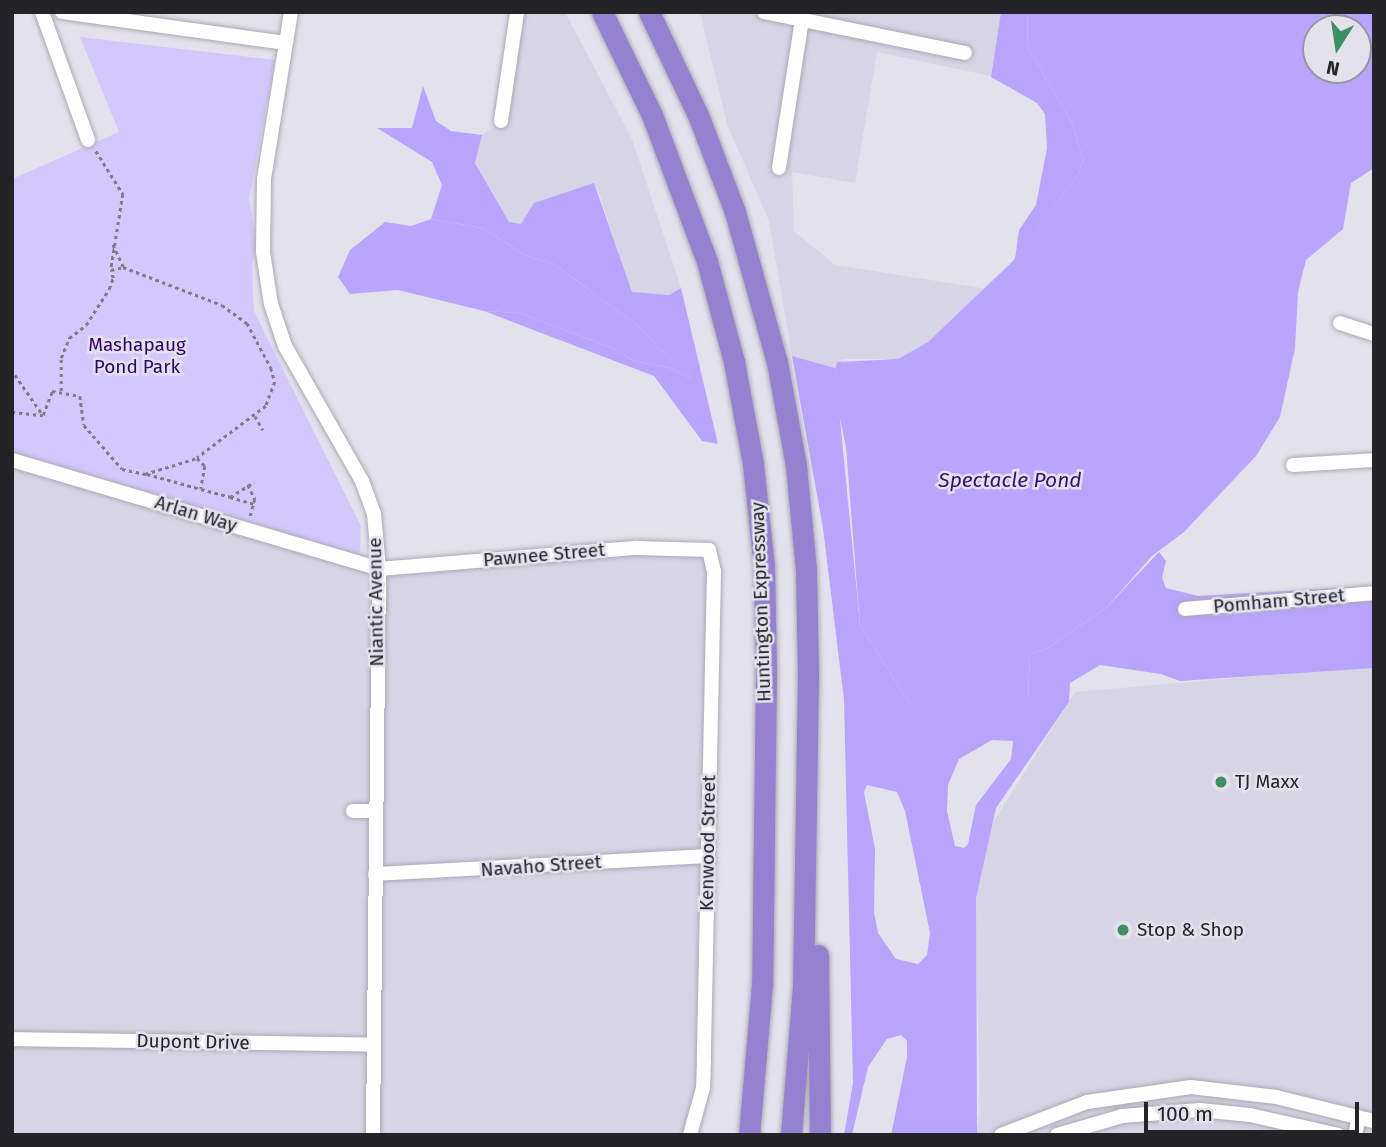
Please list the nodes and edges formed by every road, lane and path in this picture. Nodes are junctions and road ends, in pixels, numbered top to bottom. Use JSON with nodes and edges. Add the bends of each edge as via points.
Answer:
{"nodes":[{"id":1,"x":42,"y":12,"type":"edge"},
{"id":2,"x":62,"y":12,"type":"edge"},
{"id":3,"x":291,"y":12,"type":"edge"},
{"id":4,"x":517,"y":12,"type":"edge"},
{"id":5,"x":602,"y":12,"type":"edge"},
{"id":6,"x":649,"y":12,"type":"edge"},
{"id":7,"x":764,"y":12,"type":"edge"},
{"id":8,"x":802,"y":19,"type":"junction"},
{"id":9,"x":286,"y":43,"type":"junction"},
{"id":10,"x":965,"y":53,"type":"dead end"},
{"id":11,"x":501,"y":121,"type":"dead end"},
{"id":12,"x":92,"y":146,"type":"joint"},
{"id":13,"x":779,"y":168,"type":"dead end"},
{"id":14,"x":112,"y":243,"type":"junction"},
{"id":15,"x":123,"y":267,"type":"junction"},
{"id":16,"x":111,"y":270,"type":"junction"},
{"id":17,"x":1340,"y":323,"type":"dead end"},
{"id":18,"x":1374,"y":334,"type":"edge"},
{"id":19,"x":15,"y":375,"type":"dead end"},
{"id":20,"x":61,"y":391,"type":"junction"},
{"id":21,"x":12,"y":412,"type":"edge"},
{"id":22,"x":43,"y":415,"type":"junction"},
{"id":23,"x":255,"y":416,"type":"junction"},
{"id":24,"x":263,"y":429,"type":"dead end"},
{"id":25,"x":197,"y":458,"type":"junction"},
{"id":26,"x":12,"y":460,"type":"edge"},
{"id":27,"x":1374,"y":460,"type":"edge"},
{"id":28,"x":1293,"y":466,"type":"dead end"},
{"id":29,"x":145,"y":474,"type":"junction"},
{"id":30,"x":254,"y":482,"type":"dead end"},
{"id":31,"x":248,"y":485,"type":"junction"},
{"id":32,"x":201,"y":489,"type":"junction"},
{"id":33,"x":230,"y":497,"type":"junction"},
{"id":34,"x":254,"y":503,"type":"junction"},
{"id":35,"x":247,"y":529,"type":"junction"},
{"id":36,"x":709,"y":550,"type":"joint"},
{"id":37,"x":379,"y":569,"type":"junction"},
{"id":38,"x":1374,"y":593,"type":"edge"},
{"id":39,"x":1185,"y":609,"type":"dead end"},
{"id":40,"x":807,"y":805,"type":"junction"},
{"id":41,"x":353,"y":811,"type":"dead end"},
{"id":42,"x":376,"y":811,"type":"junction"},
{"id":43,"x":706,"y":856,"type":"junction"},
{"id":44,"x":375,"y":874,"type":"junction"},
{"id":45,"x":12,"y":1039,"type":"edge"},
{"id":46,"x":374,"y":1045,"type":"junction"},
{"id":47,"x":1367,"y":1119,"type":"edge"},
{"id":48,"x":373,"y":1135,"type":"edge"},
{"id":49,"x":690,"y":1135,"type":"edge"},
{"id":50,"x":749,"y":1135,"type":"edge"},
{"id":51,"x":791,"y":1135,"type":"edge"},
{"id":52,"x":820,"y":1135,"type":"edge"},
{"id":53,"x":1002,"y":1135,"type":"edge"},
{"id":54,"x":1057,"y":1135,"type":"edge"},
{"id":55,"x":1338,"y":1135,"type":"edge"},
{"id":56,"x":1355,"y":1135,"type":"edge"}],
"edges":[{"from":1,"to":12,"type":"street"},
{"from":2,"to":9,"type":"street"},
{"from":3,"to":9,"type":"street","name":"Niantic Avenue"},
{"from":4,"to":11,"type":"street"},
{"from":5,"to":50,"type":"highway","name":"Huntington Expressway","via":[[652,115],[707,261],[734,362],[753,464],[764,567],[766,684],[762,984]]},
{"from":6,"to":40,"type":"highway","via":[[717,163],[751,261],[777,362],[796,466],[806,570]]},
{"from":7,"to":8,"type":"street"},
{"from":8,"to":10,"type":"street"},
{"from":8,"to":13,"type":"street"},
{"from":9,"to":37,"type":"street","name":"Niantic Avenue","via":[[264,179],[263,252],[271,304],[285,346],[362,481],[374,514]]},
{"from":12,"to":14,"type":"path","via":[[123,194]]},
{"from":14,"to":15,"type":"path"},
{"from":14,"to":16,"type":"path"},
{"from":15,"to":16,"type":"path"},
{"from":15,"to":23,"type":"path","via":[[193,290],[247,323],[275,382],[266,406]]},
{"from":16,"to":20,"type":"path","via":[[109,289],[65,348]]},
{"from":17,"to":18,"type":"street"},
{"from":19,"to":22,"type":"path"},
{"from":20,"to":22,"type":"path","via":[[47,396]]},
{"from":20,"to":29,"type":"path","via":[[82,398],[84,425],[113,461],[122,469]]},
{"from":21,"to":22,"type":"path"},
{"from":23,"to":24,"type":"path"},
{"from":23,"to":25,"type":"path"},
{"from":25,"to":29,"type":"path"},
{"from":25,"to":32,"type":"path","via":[[205,466]]},
{"from":26,"to":35,"type":"street","name":"Arlan Way"},
{"from":27,"to":28,"type":"street"},
{"from":29,"to":32,"type":"path"},
{"from":30,"to":31,"type":"path"},
{"from":31,"to":33,"type":"path"},
{"from":31,"to":34,"type":"path"},
{"from":32,"to":33,"type":"path"},
{"from":33,"to":34,"type":"path"},
{"from":34,"to":35,"type":"path"},
{"from":35,"to":37,"type":"street","name":"Arlan Way"},
{"from":36,"to":37,"type":"street","name":"Pawnee Street","via":[[636,548]]},
{"from":36,"to":43,"type":"street","name":"Kenwood Street","via":[[714,570]]},
{"from":37,"to":42,"type":"street","name":"Niantic Avenue"},
{"from":38,"to":39,"type":"street","name":"Pomham Street"},
{"from":40,"to":51,"type":"highway","via":[[801,1032]]},
{"from":40,"to":52,"type":"highway","via":[[817,933]]},
{"from":41,"to":42,"type":"street"},
{"from":42,"to":44,"type":"street","name":"Niantic Avenue"},
{"from":43,"to":44,"type":"street","name":"Navaho Street"},
{"from":43,"to":49,"type":"street","name":"Kenwood Street","via":[[703,1088]]},
{"from":44,"to":46,"type":"street","name":"Niantic Avenue"},
{"from":45,"to":46,"type":"street","name":"Dupont Drive"},
{"from":46,"to":48,"type":"street","name":"Niantic Avenue"},
{"from":47,"to":53,"type":"street","via":[[1249,1092],[1191,1087],[1087,1102]]},
{"from":47,"to":56,"type":"street"},
{"from":54,"to":55,"type":"street","via":[[1122,1116],[1200,1110],[1250,1115]]}]}
